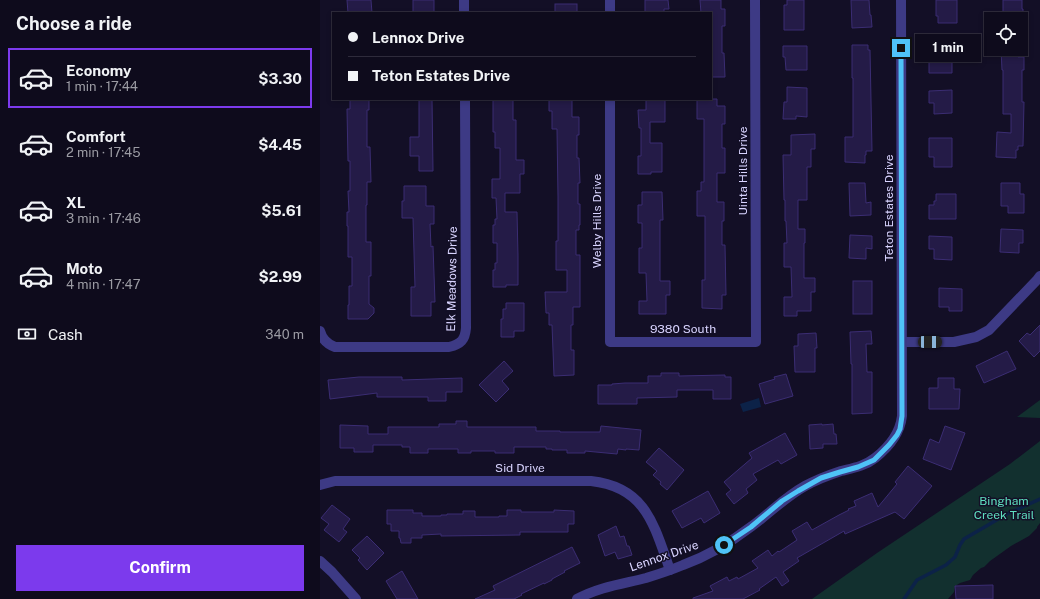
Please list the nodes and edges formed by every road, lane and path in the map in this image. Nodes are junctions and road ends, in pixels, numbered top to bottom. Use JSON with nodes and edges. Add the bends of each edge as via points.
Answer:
{"nodes":[{"id":1,"x":464,"y":0,"type":"edge"},
{"id":2,"x":610,"y":0,"type":"edge"},
{"id":3,"x":755,"y":0,"type":"edge"},
{"id":4,"x":901,"y":0,"type":"edge"},
{"id":5,"x":464,"y":12,"type":"edge"},
{"id":6,"x":610,"y":12,"type":"edge"},
{"id":7,"x":465,"y":100,"type":"edge"},
{"id":8,"x":610,"y":100,"type":"edge"},
{"id":9,"x":1040,"y":276,"type":"edge"},
{"id":10,"x":322,"y":336,"type":"edge"},
{"id":11,"x":610,"y":342,"type":"joint"},
{"id":12,"x":756,"y":342,"type":"joint"},
{"id":13,"x":902,"y":342,"type":"junction"},
{"id":14,"x":902,"y":416,"type":"joint"},
{"id":15,"x":320,"y":485,"type":"edge"},
{"id":16,"x":320,"y":562,"type":"edge"},
{"id":17,"x":670,"y":570,"type":"junction"},
{"id":18,"x":356,"y":599,"type":"edge"},
{"id":19,"x":577,"y":599,"type":"edge"}],
"edges":[{"from":1,"to":5,"type":"street"},
{"from":2,"to":6,"type":"street"},
{"from":3,"to":12,"type":"street","name":"Uinta Hills Drive"},
{"from":4,"to":13,"type":"street","name":"Teton Estates Drive"},
{"from":7,"to":10,"type":"street","name":"Elk Meadows Drive","via":[[464,338],[458,344],[449,347],[335,347]]},
{"from":8,"to":11,"type":"street","name":"Welby Hills Drive"},
{"from":9,"to":13,"type":"street","via":[[989,330],[976,337],[954,342]]},
{"from":11,"to":12,"type":"street","name":"9380 South"},
{"from":13,"to":14,"type":"street","name":"Teton Estates Drive"},
{"from":14,"to":17,"type":"street","name":"Lennox Drive","via":[[897,435],[874,460],[808,485],[782,501],[737,537],[710,553]]},
{"from":15,"to":17,"type":"street","name":"Sid Drive","via":[[336,481],[605,483],[619,488],[642,506],[652,523]]},
{"from":16,"to":18,"type":"street"},
{"from":17,"to":19,"type":"street","name":"Lennox Drive","via":[[599,589]]}]}
